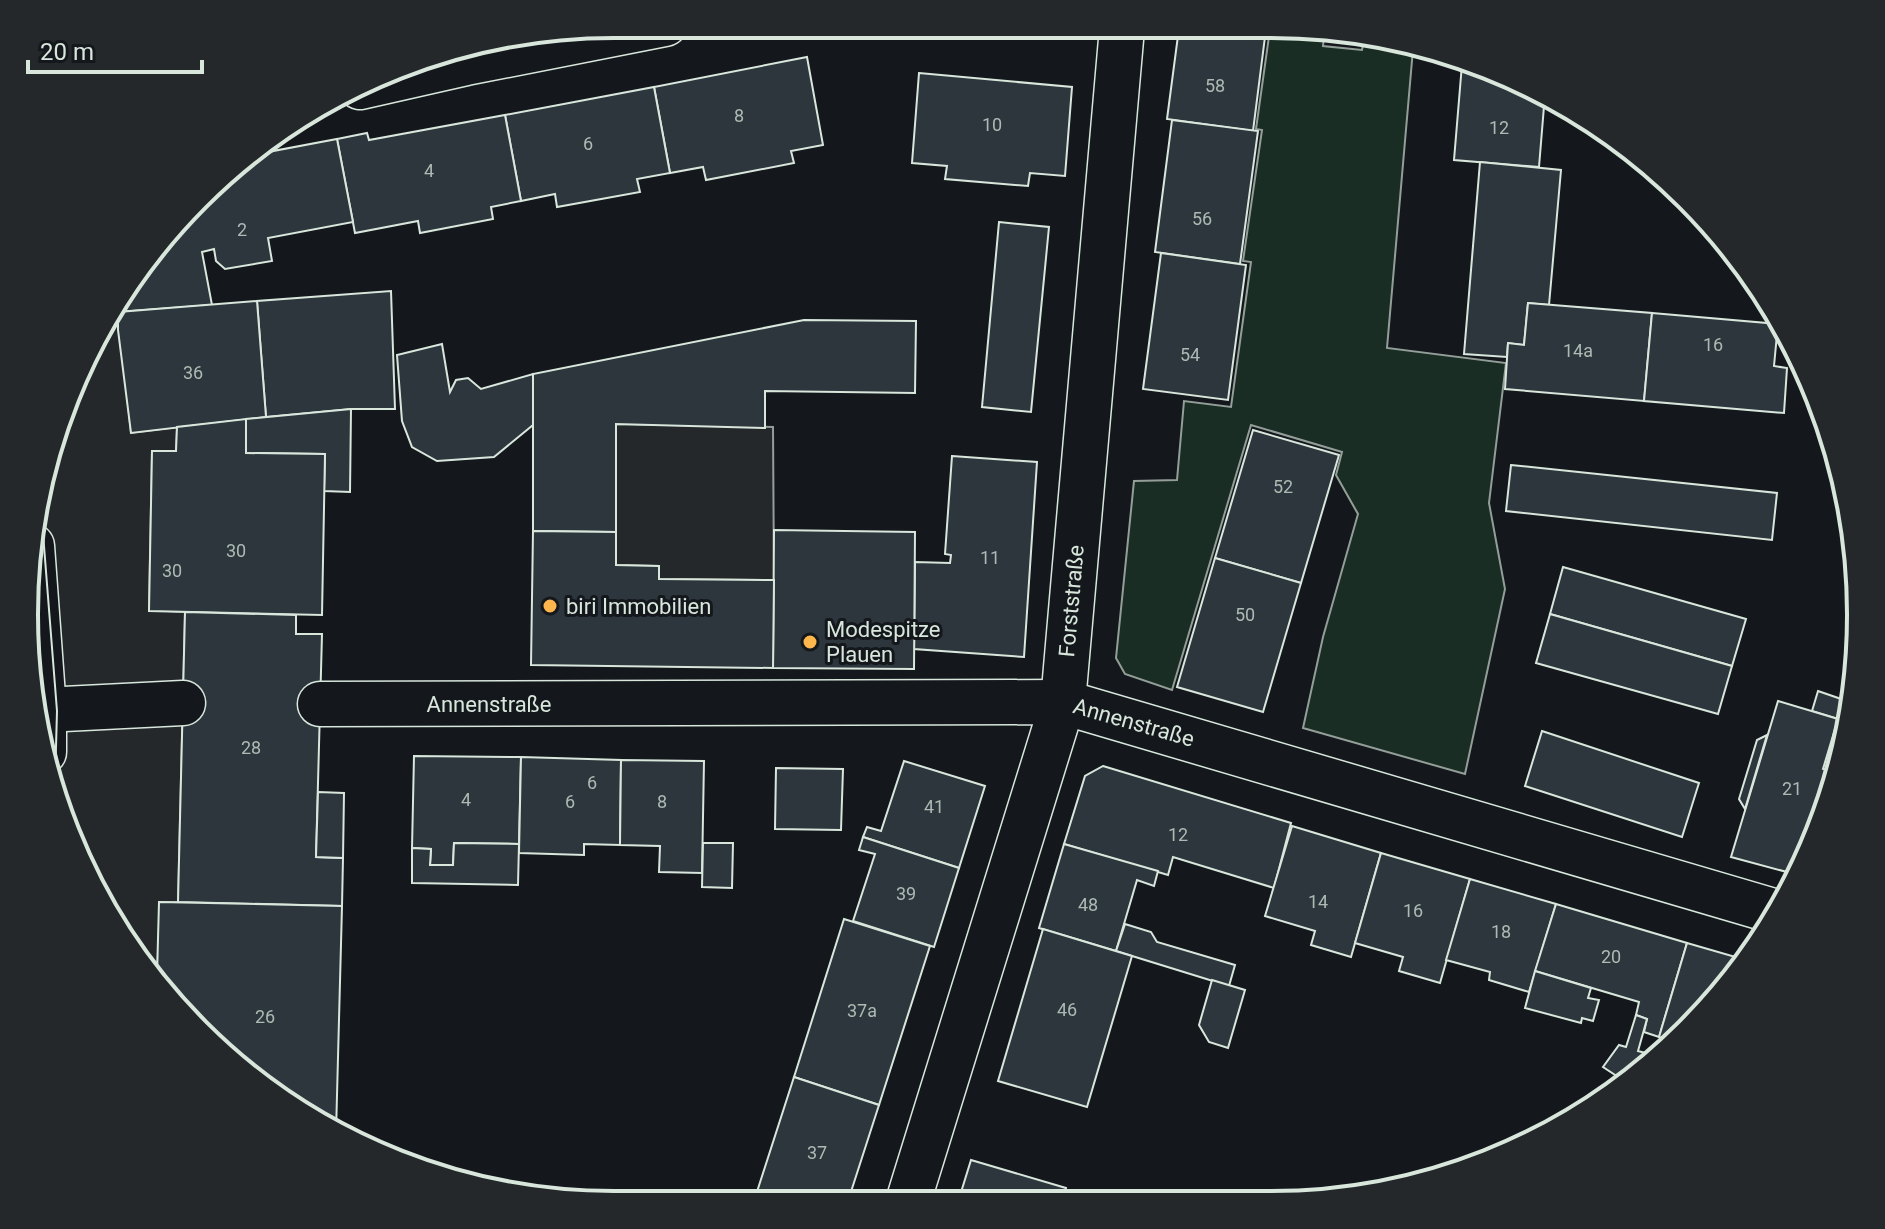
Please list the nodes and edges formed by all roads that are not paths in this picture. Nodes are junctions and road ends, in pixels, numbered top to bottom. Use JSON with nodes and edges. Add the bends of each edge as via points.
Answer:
{"nodes":[{"id":1,"x":1121,"y":38,"type":"edge"},
{"id":2,"x":590,"y":39,"type":"edge"},
{"id":3,"x":413,"y":75,"type":"edge"},
{"id":4,"x":1063,"y":702,"type":"junction"},
{"id":5,"x":183,"y":703,"type":"dead end"},
{"id":6,"x":320,"y":704,"type":"dead end"},
{"id":7,"x":50,"y":730,"type":"edge"},
{"id":8,"x":1766,"y":909,"type":"edge"},
{"id":9,"x":911,"y":1191,"type":"edge"}],
"edges":[{"from":1,"to":4,"type":"street","name":"Forststraße"},
{"from":2,"to":3,"type":"street"},
{"from":4,"to":6,"type":"street","name":"Annenstraße"},
{"from":4,"to":8,"type":"street","name":"Annenstraße"},
{"from":4,"to":9,"type":"street","name":"Forststraße"},
{"from":5,"to":7,"type":"street"}]}
